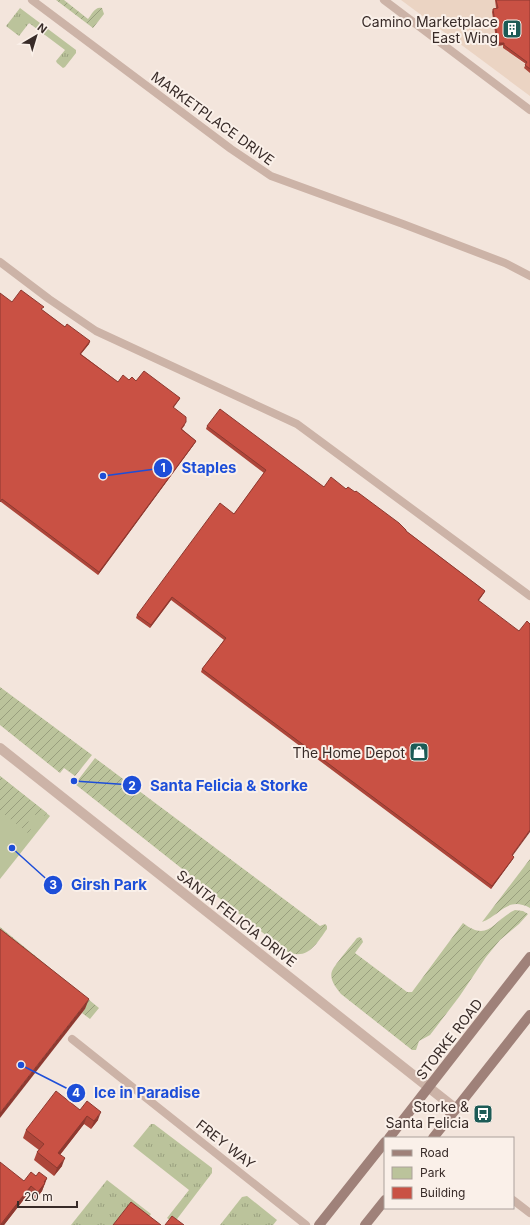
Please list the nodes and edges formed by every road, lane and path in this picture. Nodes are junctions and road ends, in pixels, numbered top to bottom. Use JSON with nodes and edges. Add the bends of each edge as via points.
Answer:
{"nodes":[{"id":1,"x":32,"y":0,"type":"edge"},
{"id":2,"x":384,"y":0,"type":"edge"},
{"id":3,"x":530,"y":110,"type":"edge"},
{"id":4,"x":0,"y":262,"type":"edge"},
{"id":5,"x":530,"y":276,"type":"edge"},
{"id":6,"x":530,"y":596,"type":"edge"},
{"id":7,"x":0,"y":748,"type":"edge"},
{"id":8,"x":530,"y":957,"type":"edge"},
{"id":9,"x":530,"y":1015,"type":"edge"},
{"id":10,"x":72,"y":1039,"type":"edge"},
{"id":11,"x":428,"y":1088,"type":"junction"},
{"id":12,"x":456,"y":1109,"type":"junction"},
{"id":13,"x":389,"y":1137,"type":"edge"},
{"id":14,"x":435,"y":1137,"type":"edge"},
{"id":15,"x":384,"y":1143,"type":"edge"},
{"id":16,"x":384,"y":1201,"type":"edge"},
{"id":17,"x":514,"y":1201,"type":"edge"},
{"id":18,"x":530,"y":1213,"type":"edge"},
{"id":19,"x":306,"y":1225,"type":"edge"},
{"id":20,"x":319,"y":1225,"type":"edge"},
{"id":21,"x":365,"y":1225,"type":"edge"}],
"edges":[{"from":1,"to":5,"type":"lane","name":"MARKETPLACE DRIVE","via":[[271,176],[505,263]]},
{"from":2,"to":3,"type":"lane"},
{"from":4,"to":6,"type":"lane","via":[[96,331],[298,424]]},
{"from":7,"to":11,"type":"street","name":"SANTA FELICIA DRIVE"},
{"from":8,"to":11,"type":"main road","name":"STORKE ROAD"},
{"from":9,"to":12,"type":"main road"},
{"from":10,"to":19,"type":"lane","name":"FREY WAY"},
{"from":11,"to":12,"type":"street","name":"SANTA FELICIA DRIVE"},
{"from":11,"to":13,"type":"main road","name":"STORKE ROAD"},
{"from":12,"to":14,"type":"main road"},
{"from":15,"to":20,"type":"main road"},
{"from":16,"to":21,"type":"main road"},
{"from":17,"to":18,"type":"lane"}]}
